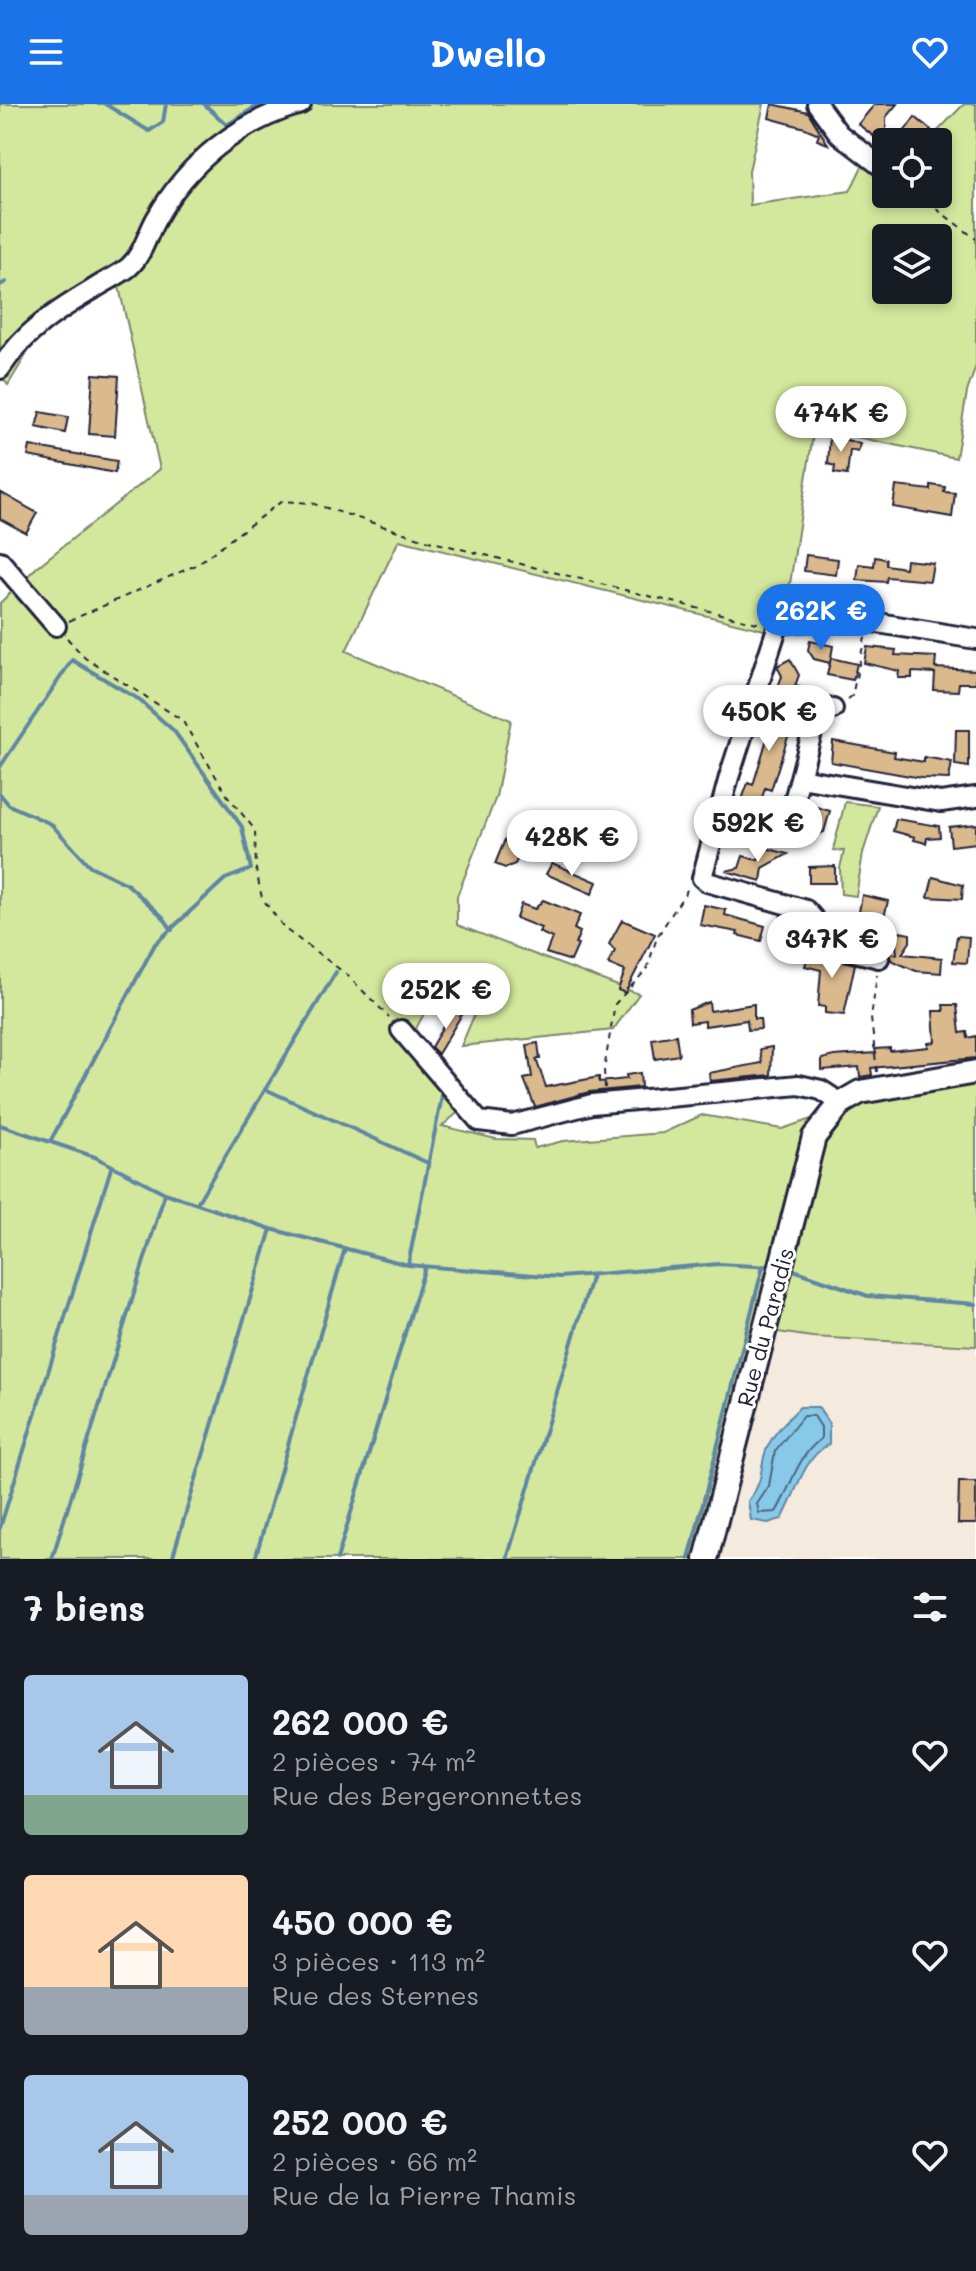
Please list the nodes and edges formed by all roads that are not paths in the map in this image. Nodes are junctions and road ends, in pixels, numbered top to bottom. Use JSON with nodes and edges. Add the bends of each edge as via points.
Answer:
{"nodes":[{"id":1,"x":301,"y":104,"type":"edge"},
{"id":2,"x":817,"y":104,"type":"edge"},
{"id":3,"x":872,"y":159,"type":"edge"},
{"id":4,"x":0,"y":369,"type":"edge"},
{"id":5,"x":0,"y":561,"type":"edge"},
{"id":6,"x":56,"y":626,"type":"road end"},
{"id":7,"x":976,"y":639,"type":"edge"},
{"id":8,"x":833,"y":709,"type":"road end"},
{"id":9,"x":800,"y":778,"type":"junction"},
{"id":10,"x":976,"y":797,"type":"edge"},
{"id":11,"x":785,"y":834,"type":"dead end"},
{"id":12,"x":879,"y":958,"type":"road end"},
{"id":13,"x":401,"y":1030,"type":"road end"},
{"id":14,"x":976,"y":1072,"type":"edge"},
{"id":15,"x":841,"y":1103,"type":"junction"},
{"id":16,"x":706,"y":1559,"type":"edge"}],
"edges":[{"from":1,"to":4,"type":"street","via":[[259,118],[226,137],[177,183],[128,268],[41,321]]},
{"from":2,"to":3,"type":"street","via":[[839,134]]},
{"from":5,"to":6,"type":"street"},
{"from":7,"to":12,"type":"street","via":[[869,620],[808,619],[777,628],[729,777],[702,878],[806,910],[839,948]]},
{"from":8,"to":9,"type":"street","via":[[819,706]]},
{"from":9,"to":10,"type":"street","via":[[941,802]]},
{"from":9,"to":11,"type":"street"},
{"from":13,"to":15,"type":"street","via":[[479,1121],[512,1125],[606,1102],[799,1085],[821,1090]]},
{"from":14,"to":15,"type":"main road","via":[[879,1086]]},
{"from":15,"to":16,"type":"main road","name":"Rue du Paradis","via":[[814,1137]]}]}
